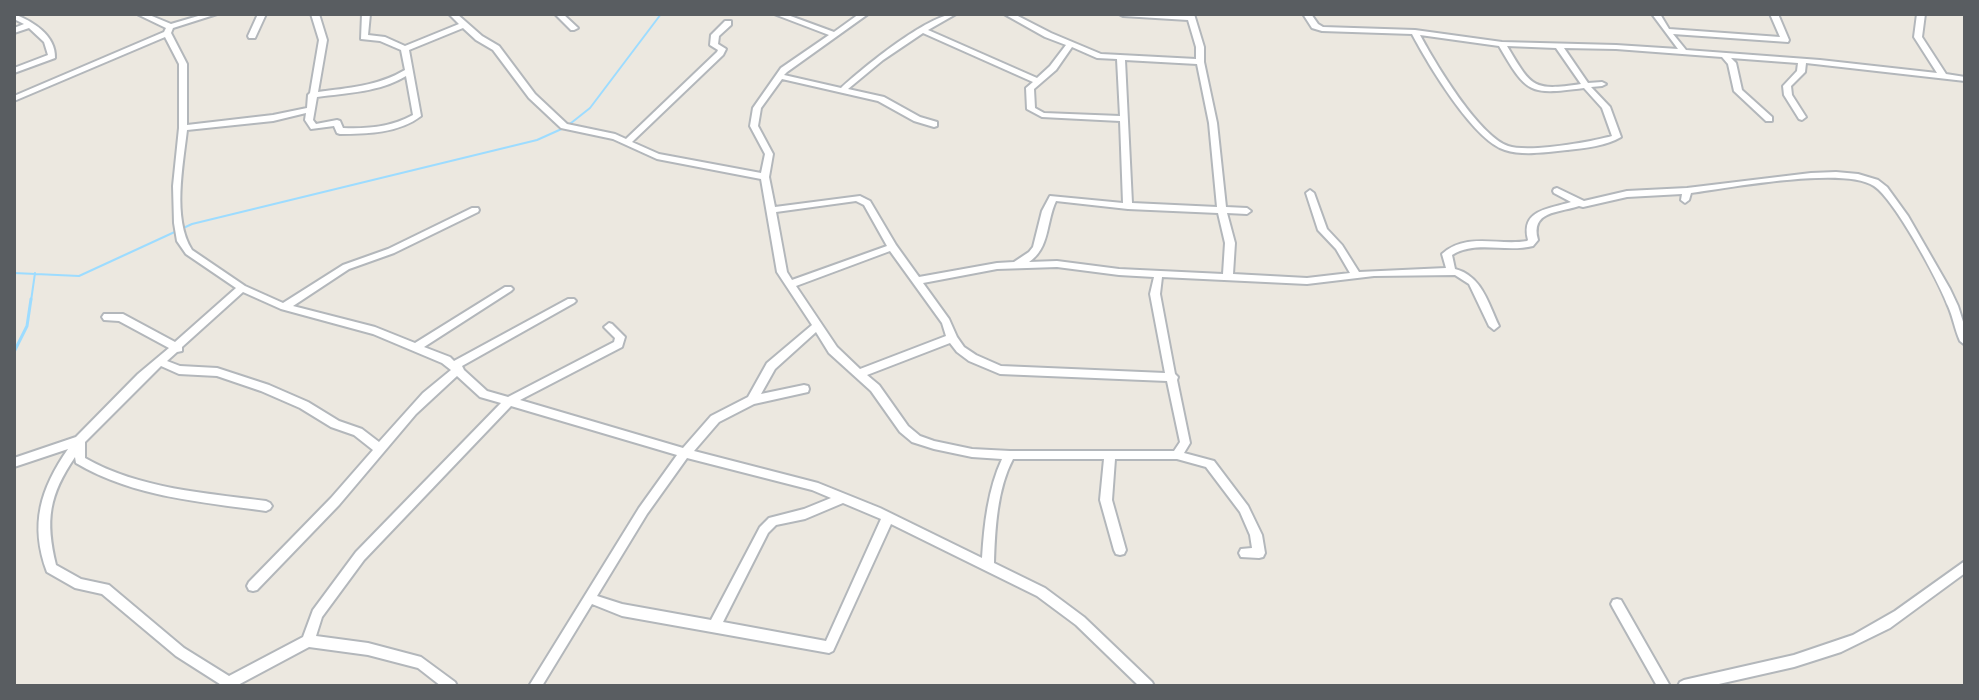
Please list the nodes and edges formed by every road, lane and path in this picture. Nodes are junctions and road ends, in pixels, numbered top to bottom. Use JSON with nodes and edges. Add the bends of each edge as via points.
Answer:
{"nodes":[{"id":1,"x":27,"y":14,"type":"edge"},
{"id":2,"x":141,"y":14,"type":"edge"},
{"id":3,"x":213,"y":14,"type":"edge"},
{"id":4,"x":262,"y":14,"type":"edge"},
{"id":5,"x":315,"y":14,"type":"edge"},
{"id":6,"x":366,"y":14,"type":"edge"},
{"id":7,"x":453,"y":14,"type":"edge"},
{"id":8,"x":559,"y":14,"type":"edge"},
{"id":9,"x":778,"y":14,"type":"edge"},
{"id":10,"x":864,"y":14,"type":"edge"},
{"id":11,"x":952,"y":14,"type":"edge"},
{"id":12,"x":1008,"y":14,"type":"edge"},
{"id":13,"x":1123,"y":14,"type":"edge"},
{"id":14,"x":1307,"y":14,"type":"edge"},
{"id":15,"x":1656,"y":14,"type":"edge"},
{"id":16,"x":1774,"y":14,"type":"edge"},
{"id":17,"x":1921,"y":14,"type":"edge"},
{"id":18,"x":1191,"y":16,"type":"edge"},
{"id":19,"x":16,"y":17,"type":"edge"},
{"id":20,"x":728,"y":23,"type":"dead end"},
{"id":21,"x":31,"y":24,"type":"junction"},
{"id":22,"x":463,"y":25,"type":"junction"},
{"id":23,"x":574,"y":28,"type":"dead end"},
{"id":24,"x":169,"y":30,"type":"junction"},
{"id":25,"x":921,"y":30,"type":"junction"},
{"id":26,"x":14,"y":31,"type":"edge"},
{"id":27,"x":1667,"y":31,"type":"junction"},
{"id":28,"x":1415,"y":32,"type":"junction"},
{"id":29,"x":833,"y":34,"type":"junction"},
{"id":30,"x":252,"y":36,"type":"dead end"},
{"id":31,"x":1502,"y":44,"type":"junction"},
{"id":32,"x":1070,"y":45,"type":"junction"},
{"id":33,"x":1560,"y":48,"type":"junction"},
{"id":34,"x":405,"y":49,"type":"junction"},
{"id":35,"x":1684,"y":52,"type":"junction"},
{"id":36,"x":1726,"y":57,"type":"junction"},
{"id":37,"x":1121,"y":58,"type":"junction"},
{"id":38,"x":1802,"y":61,"type":"junction"},
{"id":39,"x":1200,"y":62,"type":"junction"},
{"id":40,"x":14,"y":71,"type":"edge"},
{"id":41,"x":408,"y":71,"type":"junction"},
{"id":42,"x":1942,"y":75,"type":"junction"},
{"id":43,"x":779,"y":76,"type":"junction"},
{"id":44,"x":1965,"y":79,"type":"edge"},
{"id":45,"x":1038,"y":81,"type":"junction"},
{"id":46,"x":1602,"y":84,"type":"dead end"},
{"id":47,"x":1586,"y":85,"type":"junction"},
{"id":48,"x":842,"y":91,"type":"junction"},
{"id":49,"x":312,"y":95,"type":"junction"},
{"id":50,"x":14,"y":99,"type":"edge"},
{"id":51,"x":310,"y":110,"type":"junction"},
{"id":52,"x":1802,"y":117,"type":"dead end"},
{"id":53,"x":1122,"y":119,"type":"junction"},
{"id":54,"x":1769,"y":119,"type":"dead end"},
{"id":55,"x":934,"y":124,"type":"dead end"},
{"id":56,"x":183,"y":128,"type":"junction"},
{"id":57,"x":626,"y":143,"type":"junction"},
{"id":58,"x":765,"y":177,"type":"junction"},
{"id":59,"x":1557,"y":191,"type":"dead end"},
{"id":60,"x":1310,"y":193,"type":"dead end"},
{"id":61,"x":1577,"y":203,"type":"junction"},
{"id":62,"x":1128,"y":206,"type":"junction"},
{"id":63,"x":1223,"y":209,"type":"junction"},
{"id":64,"x":475,"y":210,"type":"dead end"},
{"id":65,"x":772,"y":210,"type":"junction"},
{"id":66,"x":1247,"y":211,"type":"dead end"},
{"id":67,"x":892,"y":247,"type":"junction"},
{"id":68,"x":1015,"y":266,"type":"junction"},
{"id":69,"x":1451,"y":271,"type":"junction"},
{"id":70,"x":1228,"y":275,"type":"junction"},
{"id":71,"x":1356,"y":275,"type":"junction"},
{"id":72,"x":1162,"y":276,"type":"junction"},
{"id":73,"x":916,"y":281,"type":"junction"},
{"id":74,"x":790,"y":285,"type":"junction"},
{"id":75,"x":242,"y":288,"type":"junction"},
{"id":76,"x":508,"y":289,"type":"dead end"},
{"id":77,"x":571,"y":301,"type":"dead end"},
{"id":78,"x":284,"y":307,"type":"junction"},
{"id":79,"x":107,"y":317,"type":"dead end"},
{"id":80,"x":818,"y":325,"type":"junction"},
{"id":81,"x":1494,"y":326,"type":"dead end"},
{"id":82,"x":609,"y":327,"type":"dead end"},
{"id":83,"x":952,"y":338,"type":"junction"},
{"id":84,"x":1965,"y":341,"type":"edge"},
{"id":85,"x":416,"y":347,"type":"junction"},
{"id":86,"x":178,"y":348,"type":"junction"},
{"id":87,"x":160,"y":362,"type":"junction"},
{"id":88,"x":457,"y":368,"type":"junction"},
{"id":89,"x":860,"y":373,"type":"junction"},
{"id":90,"x":1173,"y":377,"type":"junction"},
{"id":91,"x":804,"y":389,"type":"dead end"},
{"id":92,"x":752,"y":400,"type":"junction"},
{"id":93,"x":508,"y":402,"type":"junction"},
{"id":94,"x":80,"y":440,"type":"junction"},
{"id":95,"x":378,"y":448,"type":"junction"},
{"id":96,"x":685,"y":453,"type":"junction"},
{"id":97,"x":1004,"y":454,"type":"junction"},
{"id":98,"x":1177,"y":455,"type":"junction"},
{"id":99,"x":1110,"y":457,"type":"junction"},
{"id":100,"x":14,"y":463,"type":"edge"},
{"id":101,"x":842,"y":498,"type":"junction"},
{"id":102,"x":266,"y":506,"type":"dead end"},
{"id":103,"x":888,"y":517,"type":"junction"},
{"id":104,"x":988,"y":544,"type":"junction"},
{"id":105,"x":1120,"y":550,"type":"dead end"},
{"id":106,"x":1245,"y":553,"type":"dead end"},
{"id":107,"x":970,"y":557,"type":"junction"},
{"id":108,"x":988,"y":565,"type":"junction"},
{"id":109,"x":1962,"y":573,"type":"edge"},
{"id":110,"x":253,"y":586,"type":"dead end"},
{"id":111,"x":589,"y":598,"type":"junction"},
{"id":112,"x":1617,"y":604,"type":"dead end"},
{"id":113,"x":714,"y":627,"type":"junction"},
{"id":114,"x":308,"y":641,"type":"junction"},
{"id":115,"x":230,"y":685,"type":"edge"},
{"id":116,"x":451,"y":686,"type":"edge"},
{"id":117,"x":535,"y":686,"type":"edge"},
{"id":118,"x":1148,"y":686,"type":"edge"},
{"id":119,"x":1664,"y":686,"type":"edge"},
{"id":120,"x":1684,"y":686,"type":"edge"}],
"edges":[{"from":1,"to":19,"type":"street"},
{"from":2,"to":24,"type":"street"},
{"from":3,"to":24,"type":"street"},
{"from":4,"to":30,"type":"street"},
{"from":5,"to":49,"type":"street","via":[[323,40]]},
{"from":6,"to":34,"type":"street","via":[[364,37]]},
{"from":7,"to":22,"type":"street"},
{"from":8,"to":23,"type":"street"},
{"from":9,"to":29,"type":"street"},
{"from":10,"to":29,"type":"street"},
{"from":11,"to":25,"type":"street"},
{"from":12,"to":32,"type":"street"},
{"from":13,"to":18,"type":"street"},
{"from":14,"to":28,"type":"street","via":[[1322,29]]},
{"from":15,"to":27,"type":"street"},
{"from":16,"to":27,"type":"street","via":[[1785,40]]},
{"from":17,"to":42,"type":"street","via":[[1918,37]]},
{"from":18,"to":39,"type":"street"},
{"from":19,"to":21,"type":"street"},
{"from":20,"to":57,"type":"street","via":[[715,35],[720,53]]},
{"from":21,"to":26,"type":"street"},
{"from":21,"to":40,"type":"street","via":[[45,37],[52,56]]},
{"from":22,"to":34,"type":"street"},
{"from":22,"to":57,"type":"street","via":[[496,48],[559,122]]},
{"from":24,"to":50,"type":"street"},
{"from":24,"to":56,"type":"street","via":[[183,64]]},
{"from":25,"to":45,"type":"street"},
{"from":25,"to":48,"type":"street"},
{"from":27,"to":35,"type":"street"},
{"from":28,"to":31,"type":"street"},
{"from":28,"to":47,"type":"street","via":[[1432,66],[1504,148],[1598,145],[1617,137],[1606,107]]},
{"from":29,"to":43,"type":"street"},
{"from":31,"to":33,"type":"street"},
{"from":31,"to":47,"type":"street","via":[[1516,70],[1542,92]]},
{"from":32,"to":37,"type":"street"},
{"from":32,"to":45,"type":"street"},
{"from":33,"to":35,"type":"street"},
{"from":33,"to":47,"type":"street"},
{"from":34,"to":41,"type":"street"},
{"from":35,"to":36,"type":"street"},
{"from":36,"to":38,"type":"street"},
{"from":36,"to":54,"type":"street","via":[[1738,91]]},
{"from":37,"to":39,"type":"street"},
{"from":37,"to":53,"type":"street"},
{"from":38,"to":42,"type":"street"},
{"from":38,"to":52,"type":"street","via":[[1801,72],[1787,86]]},
{"from":39,"to":63,"type":"street"},
{"from":41,"to":49,"type":"street","via":[[364,87]]},
{"from":41,"to":51,"type":"street","via":[[417,116],[405,124],[340,131],[337,123],[314,127]]},
{"from":42,"to":44,"type":"street"},
{"from":43,"to":48,"type":"street"},
{"from":43,"to":58,"type":"street","via":[[757,108],[754,126],[769,154]]},
{"from":45,"to":53,"type":"street","via":[[1028,94],[1035,113]]},
{"from":46,"to":47,"type":"street"},
{"from":48,"to":55,"type":"street","via":[[881,99]]},
{"from":49,"to":51,"type":"street"},
{"from":51,"to":56,"type":"street"},
{"from":53,"to":62,"type":"street"},
{"from":56,"to":75,"type":"street","via":[[177,186],[182,241],[197,258]]},
{"from":57,"to":58,"type":"street","via":[[681,162]]},
{"from":58,"to":65,"type":"street"},
{"from":59,"to":61,"type":"street"},
{"from":60,"to":71,"type":"street","via":[[1323,230]]},
{"from":61,"to":69,"type":"street","via":[[1541,213],[1530,222],[1530,244],[1458,247],[1447,254]]},
{"from":61,"to":84,"type":"street","via":[[1627,194],[1686,196],[1811,176],[1872,180],[1884,188],[1918,241],[1952,303]]},
{"from":62,"to":63,"type":"street"},
{"from":62,"to":68,"type":"street","via":[[1053,198],[1044,210],[1034,253]]},
{"from":63,"to":66,"type":"street"},
{"from":63,"to":70,"type":"street","via":[[1230,243]]},
{"from":64,"to":78,"type":"street","via":[[346,267]]},
{"from":65,"to":67,"type":"street","via":[[857,198],[867,203]]},
{"from":65,"to":74,"type":"street","via":[[782,272]]},
{"from":67,"to":73,"type":"street"},
{"from":67,"to":74,"type":"street"},
{"from":68,"to":72,"type":"street","via":[[1057,264]]},
{"from":68,"to":73,"type":"street"},
{"from":69,"to":71,"type":"street"},
{"from":69,"to":81,"type":"street","via":[[1473,282]]},
{"from":70,"to":71,"type":"street","via":[[1307,281]]},
{"from":70,"to":72,"type":"street"},
{"from":72,"to":90,"type":"street","via":[[1155,294]]},
{"from":73,"to":83,"type":"street"},
{"from":74,"to":80,"type":"street"},
{"from":75,"to":78,"type":"street"},
{"from":75,"to":86,"type":"street"},
{"from":76,"to":85,"type":"street"},
{"from":77,"to":88,"type":"street"},
{"from":78,"to":85,"type":"street"},
{"from":79,"to":86,"type":"street","via":[[120,317]]},
{"from":80,"to":89,"type":"street","via":[[833,350]]},
{"from":80,"to":92,"type":"street","via":[[771,366]]},
{"from":82,"to":93,"type":"street","via":[[620,337],[618,344]]},
{"from":83,"to":89,"type":"street"},
{"from":83,"to":90,"type":"street","via":[[976,361],[1000,370]]},
{"from":85,"to":88,"type":"street"},
{"from":86,"to":87,"type":"street"},
{"from":87,"to":94,"type":"street"},
{"from":87,"to":95,"type":"street","via":[[265,388],[358,432]]},
{"from":88,"to":93,"type":"street","via":[[477,389]]},
{"from":88,"to":95,"type":"street"},
{"from":89,"to":97,"type":"street","via":[[916,439],[972,453]]},
{"from":90,"to":98,"type":"street","via":[[1185,443]]},
{"from":91,"to":92,"type":"street"},
{"from":92,"to":96,"type":"street","via":[[715,419]]},
{"from":93,"to":96,"type":"street"},
{"from":93,"to":114,"type":"street","via":[[360,556],[317,614]]},
{"from":94,"to":100,"type":"street"},
{"from":94,"to":102,"type":"street","via":[[80,460],[114,477],[166,491]]},
{"from":94,"to":115,"type":"street","via":[[58,471],[43,511],[51,568],[79,584],[105,589],[180,652]]},
{"from":95,"to":110,"type":"street"},
{"from":96,"to":101,"type":"street"},
{"from":96,"to":111,"type":"street"},
{"from":97,"to":99,"type":"street"},
{"from":97,"to":104,"type":"street"},
{"from":98,"to":99,"type":"street"},
{"from":98,"to":106,"type":"street","via":[[1210,464],[1233,492],[1256,535],[1259,553]]},
{"from":99,"to":105,"type":"street","via":[[1106,500]]},
{"from":101,"to":103,"type":"street"},
{"from":101,"to":113,"type":"street","via":[[773,521],[764,530]]},
{"from":103,"to":107,"type":"street"},
{"from":103,"to":113,"type":"street","via":[[829,647]]},
{"from":104,"to":107,"type":"street"},
{"from":104,"to":108,"type":"street"},
{"from":107,"to":108,"type":"street"},
{"from":108,"to":118,"type":"street","via":[[1061,606]]},
{"from":109,"to":120,"type":"street","via":[[1891,622],[1827,652]]},
{"from":111,"to":113,"type":"street","via":[[622,610]]},
{"from":111,"to":117,"type":"street"},
{"from":112,"to":119,"type":"street"},
{"from":114,"to":115,"type":"street"},
{"from":114,"to":116,"type":"street","via":[[421,663]]}]}
